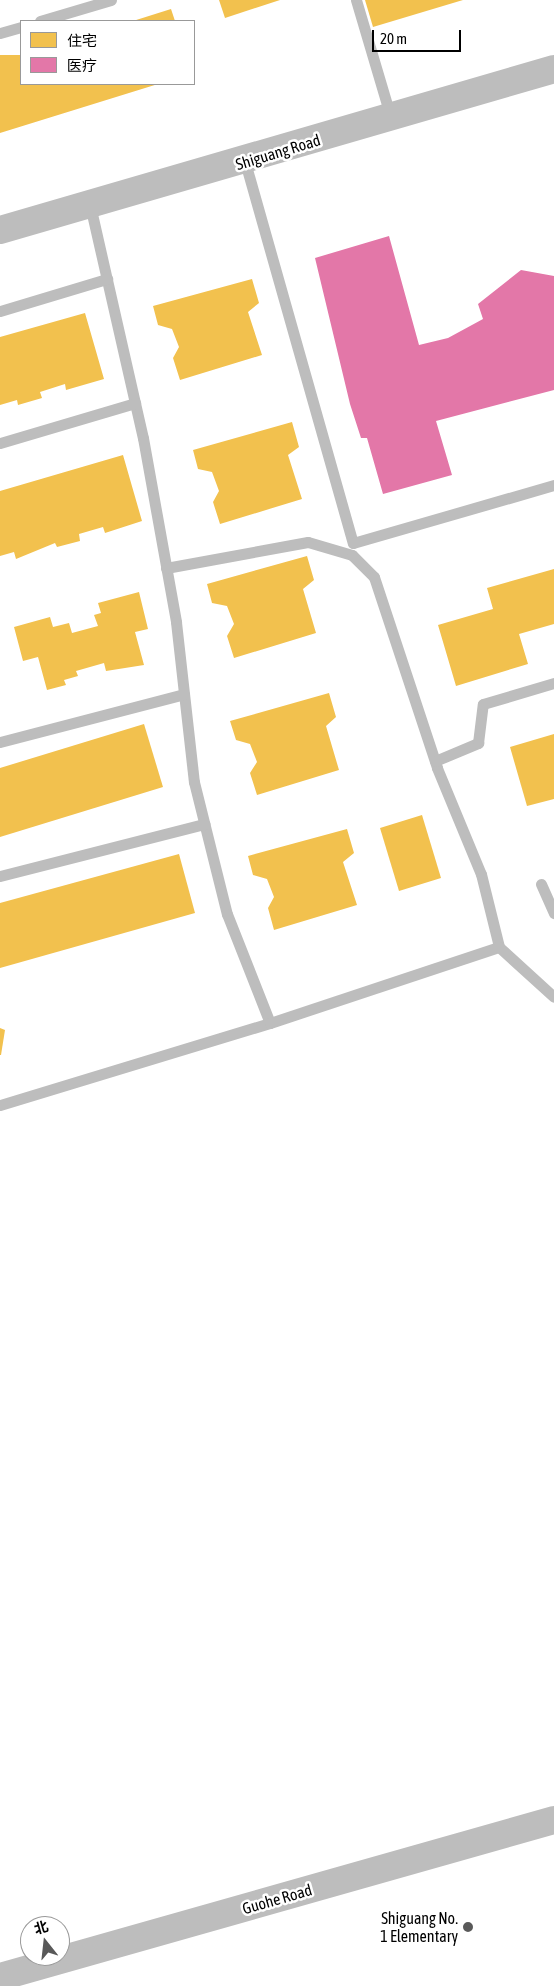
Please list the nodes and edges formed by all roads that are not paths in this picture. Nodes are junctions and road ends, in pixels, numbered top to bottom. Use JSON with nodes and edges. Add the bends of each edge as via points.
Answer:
{"nodes":[{"id":1,"x":111,"y":0,"type":"edge"},
{"id":2,"x":356,"y":0,"type":"edge"},
{"id":3,"x":43,"y":20,"type":"edge"},
{"id":4,"x":20,"y":27,"type":"edge"},
{"id":5,"x":0,"y":33,"type":"edge"},
{"id":6,"x":554,"y":69,"type":"edge"},
{"id":7,"x":391,"y":118,"type":"junction"},
{"id":8,"x":245,"y":162,"type":"junction"},
{"id":9,"x":90,"y":206,"type":"junction"},
{"id":10,"x":0,"y":230,"type":"edge"},
{"id":11,"x":107,"y":278,"type":"junction"},
{"id":12,"x":0,"y":311,"type":"edge"},
{"id":13,"x":135,"y":403,"type":"junction"},
{"id":14,"x":0,"y":442,"type":"edge"},
{"id":15,"x":554,"y":485,"type":"edge"},
{"id":16,"x":166,"y":568,"type":"junction"},
{"id":17,"x":554,"y":683,"type":"edge"},
{"id":18,"x":184,"y":694,"type":"junction"},
{"id":19,"x":0,"y":742,"type":"edge"},
{"id":20,"x":435,"y":761,"type":"junction"},
{"id":21,"x":204,"y":824,"type":"junction"},
{"id":22,"x":0,"y":876,"type":"edge"},
{"id":23,"x":541,"y":884,"type":"dead end"},
{"id":24,"x":554,"y":913,"type":"edge"},
{"id":25,"x":499,"y":947,"type":"junction"},
{"id":26,"x":554,"y":997,"type":"edge"},
{"id":27,"x":270,"y":1023,"type":"junction"},
{"id":28,"x":0,"y":1105,"type":"edge"},
{"id":29,"x":554,"y":1820,"type":"edge"},
{"id":30,"x":0,"y":1977,"type":"edge"}],
"edges":[{"from":1,"to":3,"type":"lane"},
{"from":2,"to":7,"type":"lane"},
{"from":4,"to":5,"type":"lane"},
{"from":6,"to":7,"type":"street","name":"Shiguang Road"},
{"from":7,"to":8,"type":"street","name":"Shiguang Road"},
{"from":8,"to":9,"type":"street","name":"Shiguang Road"},
{"from":8,"to":15,"type":"lane","via":[[353,543]]},
{"from":9,"to":10,"type":"street","name":"Shiguang Road"},
{"from":9,"to":11,"type":"lane"},
{"from":11,"to":12,"type":"lane"},
{"from":11,"to":13,"type":"lane"},
{"from":13,"to":14,"type":"lane"},
{"from":13,"to":16,"type":"lane"},
{"from":16,"to":18,"type":"lane"},
{"from":16,"to":20,"type":"lane","via":[[308,542],[352,555],[374,577]]},
{"from":17,"to":20,"type":"lane","via":[[483,704],[478,743]]},
{"from":18,"to":19,"type":"lane"},
{"from":18,"to":21,"type":"lane","via":[[194,782]]},
{"from":20,"to":25,"type":"lane","via":[[481,874]]},
{"from":21,"to":22,"type":"lane"},
{"from":21,"to":27,"type":"lane","via":[[227,914]]},
{"from":23,"to":24,"type":"lane"},
{"from":25,"to":26,"type":"lane"},
{"from":25,"to":27,"type":"lane"},
{"from":27,"to":28,"type":"lane"},
{"from":29,"to":30,"type":"street","name":"Guohe Road"}]}
